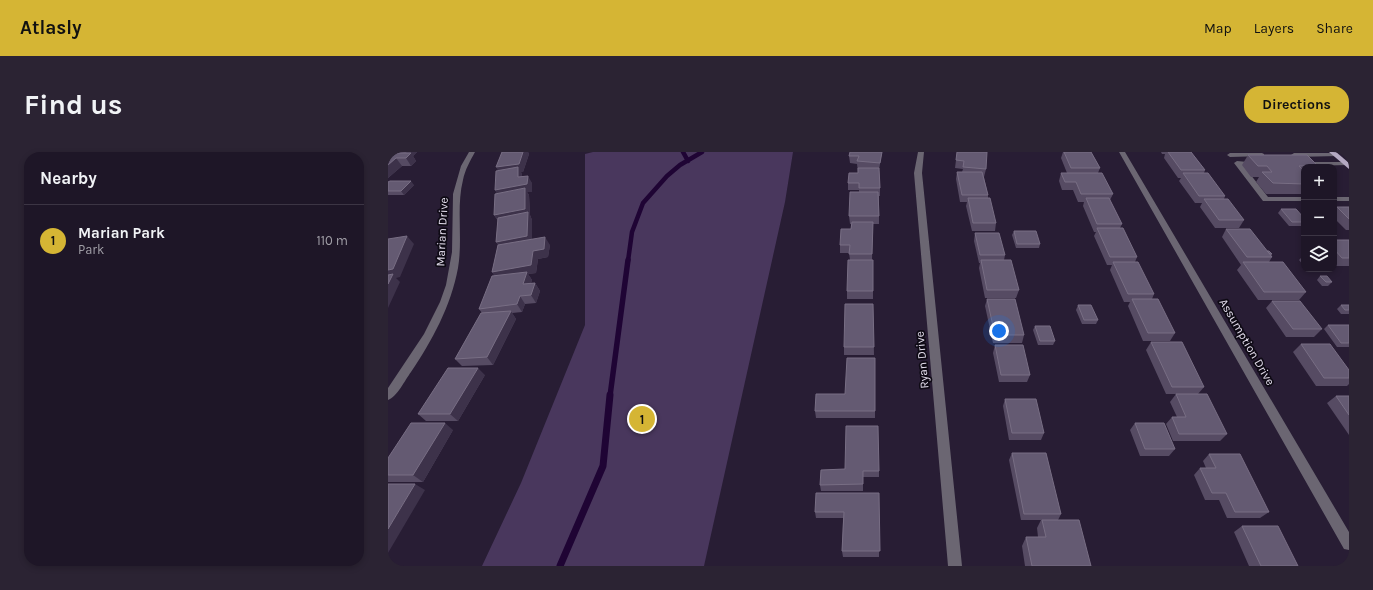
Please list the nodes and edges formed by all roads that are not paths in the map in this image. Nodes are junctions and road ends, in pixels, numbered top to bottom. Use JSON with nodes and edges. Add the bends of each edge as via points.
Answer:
{"nodes":[{"id":1,"x":472,"y":152,"type":"edge"},
{"id":2,"x":921,"y":152,"type":"edge"},
{"id":3,"x":1122,"y":152,"type":"edge"},
{"id":4,"x":1229,"y":153,"type":"edge"},
{"id":5,"x":1334,"y":154,"type":"edge"},
{"id":6,"x":1270,"y":155,"type":"edge"},
{"id":7,"x":1286,"y":155,"type":"edge"},
{"id":8,"x":1237,"y":164,"type":"junction"},
{"id":9,"x":1266,"y":164,"type":"edge"},
{"id":10,"x":1296,"y":164,"type":"edge"},
{"id":11,"x":1347,"y":166,"type":"edge"},
{"id":12,"x":1301,"y":199,"type":"edge"},
{"id":13,"x":1337,"y":199,"type":"edge"},
{"id":14,"x":1349,"y":199,"type":"edge"},
{"id":15,"x":388,"y":396,"type":"edge"},
{"id":16,"x":1349,"y":544,"type":"edge"},
{"id":17,"x":955,"y":566,"type":"edge"}],
"edges":[{"from":1,"to":15,"type":"street","name":"Marian Drive","via":[[457,188],[454,267],[443,306],[418,351]]},
{"from":2,"to":17,"type":"street","name":"Ryan Drive","via":[[918,172]]},
{"from":3,"to":16,"type":"street","name":"Assumption Drive"},
{"from":4,"to":6,"type":"street"},
{"from":4,"to":8,"type":"street"},
{"from":5,"to":7,"type":"street"},
{"from":5,"to":11,"type":"main road"},
{"from":8,"to":9,"type":"street"},
{"from":8,"to":12,"type":"street","via":[[1266,198]]},
{"from":10,"to":11,"type":"street"},
{"from":13,"to":14,"type":"street"}]}
